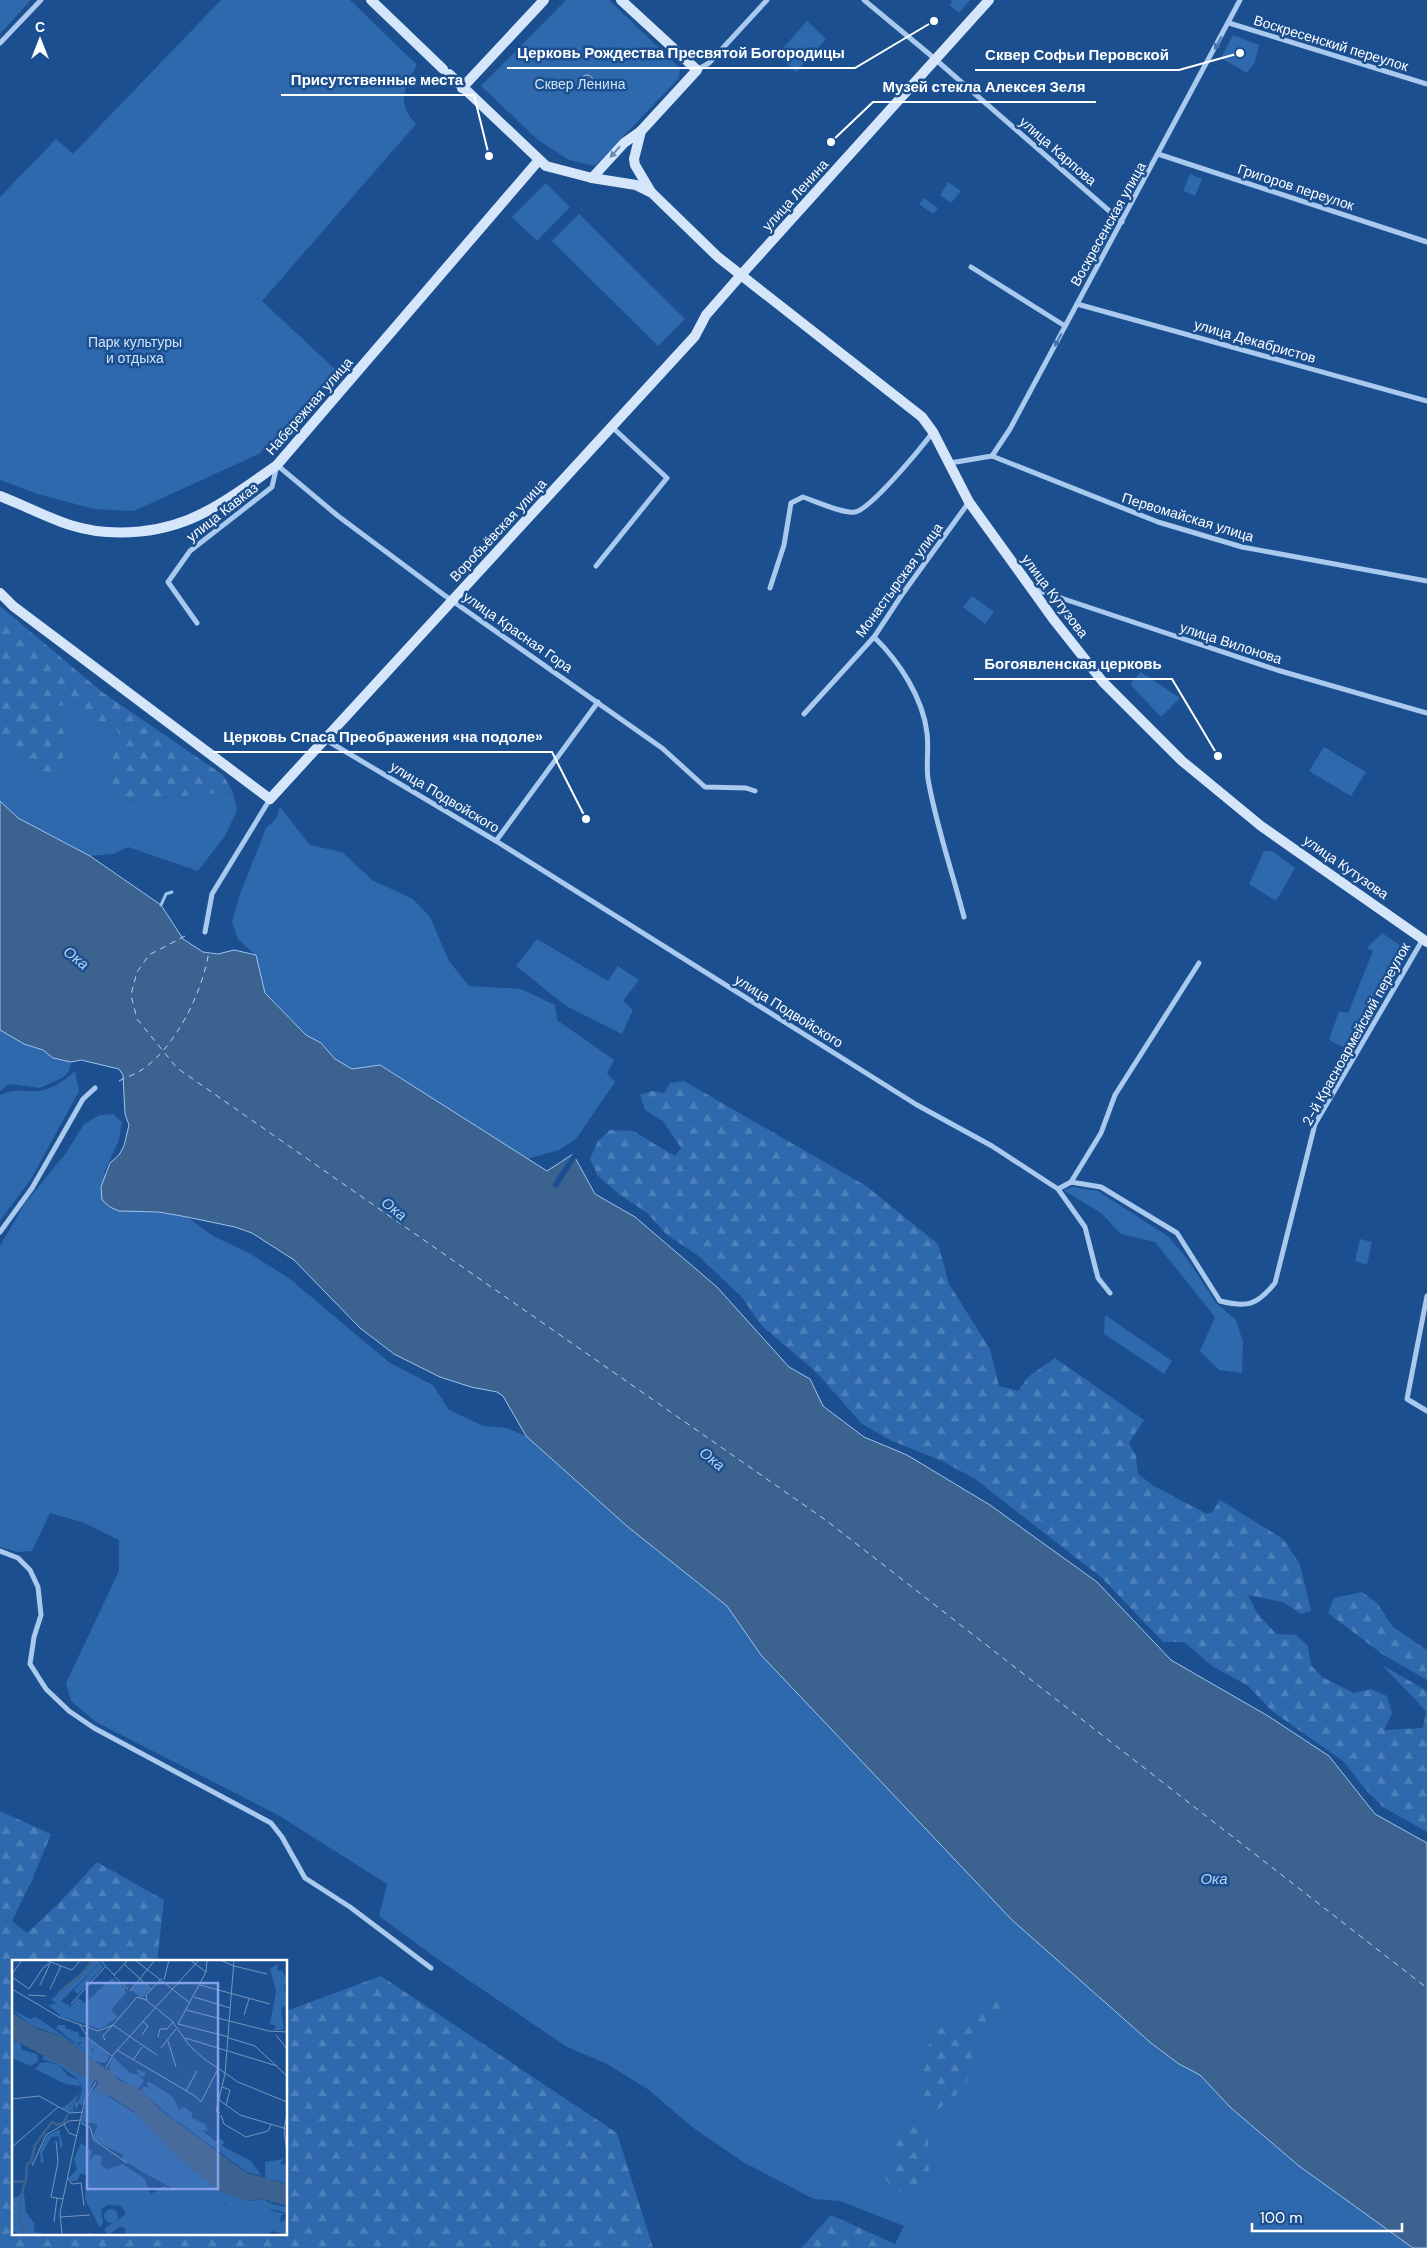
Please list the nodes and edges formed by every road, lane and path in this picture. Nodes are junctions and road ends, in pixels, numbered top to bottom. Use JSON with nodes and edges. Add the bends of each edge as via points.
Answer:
{"nodes":[{"id":1,"x":41,"y":0,"type":"edge"},
{"id":2,"x":371,"y":0,"type":"edge"},
{"id":3,"x":544,"y":0,"type":"edge"},
{"id":4,"x":621,"y":0,"type":"edge"},
{"id":5,"x":767,"y":0,"type":"edge"},
{"id":6,"x":864,"y":0,"type":"edge"},
{"id":7,"x":990,"y":0,"type":"edge"},
{"id":8,"x":1240,"y":0,"type":"edge"},
{"id":9,"x":1229,"y":23,"type":"junction"},
{"id":10,"x":0,"y":43,"type":"edge"},
{"id":11,"x":936,"y":60,"type":"junction"},
{"id":12,"x":697,"y":70,"type":"junction"},
{"id":13,"x":1427,"y":84,"type":"edge"},
{"id":14,"x":462,"y":88,"type":"junction"},
{"id":15,"x":641,"y":131,"type":"junction"},
{"id":16,"x":1158,"y":154,"type":"junction"},
{"id":17,"x":539,"y":160,"type":"junction"},
{"id":18,"x":592,"y":178,"type":"junction"},
{"id":19,"x":652,"y":193,"type":"junction"},
{"id":20,"x":1122,"y":222,"type":"junction"},
{"id":21,"x":1427,"y":242,"type":"edge"},
{"id":22,"x":971,"y":266,"type":"dead end"},
{"id":23,"x":740,"y":275,"type":"junction"},
{"id":24,"x":1077,"y":304,"type":"junction"},
{"id":25,"x":1065,"y":326,"type":"junction"},
{"id":26,"x":1427,"y":401,"type":"edge"},
{"id":27,"x":612,"y":427,"type":"junction"},
{"id":28,"x":933,"y":432,"type":"junction"},
{"id":29,"x":992,"y":456,"type":"junction"},
{"id":30,"x":950,"y":463,"type":"junction"},
{"id":31,"x":277,"y":465,"type":"junction"},
{"id":32,"x":0,"y":496,"type":"edge"},
{"id":33,"x":969,"y":502,"type":"junction"},
{"id":34,"x":596,"y":566,"type":"dead end"},
{"id":35,"x":1427,"y":581,"type":"edge"},
{"id":36,"x":1030,"y":587,"type":"junction"},
{"id":37,"x":770,"y":588,"type":"dead end"},
{"id":38,"x":0,"y":593,"type":"edge"},
{"id":39,"x":452,"y":600,"type":"junction"},
{"id":40,"x":197,"y":623,"type":"dead end"},
{"id":41,"x":874,"y":637,"type":"junction"},
{"id":42,"x":598,"y":702,"type":"junction"},
{"id":43,"x":1427,"y":713,"type":"edge"},
{"id":44,"x":804,"y":714,"type":"dead end"},
{"id":45,"x":326,"y":740,"type":"junction"},
{"id":46,"x":755,"y":791,"type":"dead end"},
{"id":47,"x":270,"y":799,"type":"junction"},
{"id":48,"x":496,"y":840,"type":"junction"},
{"id":49,"x":964,"y":917,"type":"dead end"},
{"id":50,"x":205,"y":932,"type":"dead end"},
{"id":51,"x":1425,"y":940,"type":"edge"},
{"id":52,"x":1199,"y":963,"type":"dead end"},
{"id":53,"x":95,"y":1088,"type":"dead end"},
{"id":54,"x":1071,"y":1182,"type":"junction"},
{"id":55,"x":1058,"y":1189,"type":"junction"},
{"id":56,"x":0,"y":1232,"type":"edge"},
{"id":57,"x":1110,"y":1293,"type":"dead end"},
{"id":58,"x":1427,"y":1296,"type":"edge"},
{"id":59,"x":1427,"y":1411,"type":"edge"},
{"id":60,"x":0,"y":1551,"type":"edge"},
{"id":61,"x":431,"y":1968,"type":"dead end"}],
"edges":[{"from":1,"to":10,"type":"street"},
{"from":2,"to":14,"type":"main road"},
{"from":3,"to":14,"type":"main road"},
{"from":4,"to":12,"type":"main road"},
{"from":5,"to":12,"type":"street","via":[[709,63]]},
{"from":6,"to":11,"type":"street","name":"улица Карпова"},
{"from":7,"to":11,"type":"main road","name":"улица Ленина"},
{"from":8,"to":9,"type":"street","name":"Воскресенская улица"},
{"from":9,"to":13,"type":"street","name":"Воскресенский переулок"},
{"from":9,"to":16,"type":"street","name":"Воскресенская улица","one_way":true},
{"from":11,"to":20,"type":"street","name":"улица Карпова"},
{"from":11,"to":23,"type":"main road","name":"улица Ленина"},
{"from":12,"to":15,"type":"main road"},
{"from":14,"to":17,"type":"main road"},
{"from":15,"to":18,"type":"main road","one_way":true,"via":[[624,142]]},
{"from":15,"to":19,"type":"main road","via":[[634,159]]},
{"from":16,"to":20,"type":"street","name":"Воскресенская улица"},
{"from":16,"to":21,"type":"street","name":"Григоров переулок"},
{"from":17,"to":18,"type":"main road","via":[[555,169]]},
{"from":17,"to":31,"type":"main road","name":"Набережная улица"},
{"from":18,"to":19,"type":"main road","via":[[636,185]]},
{"from":19,"to":23,"type":"main road","name":"улица Кутузова"},
{"from":20,"to":24,"type":"street","name":"Воскресенская улица"},
{"from":22,"to":25,"type":"street"},
{"from":23,"to":27,"type":"main road","name":"Воробьёвская улица","via":[[706,315],[695,336]]},
{"from":23,"to":28,"type":"main road","name":"улица Кутузова","via":[[922,417]]},
{"from":24,"to":25,"type":"street","name":"Воскресенская улица"},
{"from":24,"to":26,"type":"street","name":"улица Декабристов"},
{"from":25,"to":29,"type":"street","name":"Воскресенская улица","one_way":true},
{"from":27,"to":34,"type":"street","via":[[667,478]]},
{"from":27,"to":39,"type":"main road","name":"Воробьёвская улица"},
{"from":28,"to":30,"type":"main road","name":"улица Кутузова"},
{"from":28,"to":37,"type":"street","via":[[885,488],[864,507],[854,512],[803,497],[791,503],[784,545]]},
{"from":29,"to":30,"type":"street"},
{"from":29,"to":35,"type":"street","name":"Первомайская улица","via":[[1158,522],[1242,547]]},
{"from":30,"to":33,"type":"main road","name":"улица Кутузова"},
{"from":31,"to":32,"type":"main road","name":"Набережная улица","via":[[206,512],[177,524],[146,531],[114,532],[71,525]]},
{"from":31,"to":39,"type":"street","name":"улица Красная Гора","via":[[338,516]]},
{"from":31,"to":40,"type":"street","name":"улица Кавказ","via":[[272,487],[190,551],[168,582]]},
{"from":33,"to":36,"type":"main road","name":"улица Кутузова"},
{"from":33,"to":41,"type":"street","name":"Монастырская улица"},
{"from":36,"to":43,"type":"street","name":"улица Вилонова","via":[[1120,620],[1277,670]]},
{"from":36,"to":51,"type":"main road","name":"улица Кутузова","via":[[1103,682],[1182,761],[1261,826]]},
{"from":38,"to":47,"type":"main road"},
{"from":39,"to":42,"type":"street","name":"улица Красная Гора"},
{"from":39,"to":45,"type":"main road","name":"Воробьёвская улица"},
{"from":41,"to":44,"type":"street","name":"Монастырская улица"},
{"from":41,"to":49,"type":"street","via":[[917,696],[923,713],[928,778]]},
{"from":42,"to":46,"type":"street","name":"улица Красная Гора","via":[[662,748],[706,787]]},
{"from":42,"to":48,"type":"street"},
{"from":45,"to":47,"type":"main road","name":"Воробьёвская улица"},
{"from":45,"to":48,"type":"street","name":"улица Подвойского"},
{"from":47,"to":50,"type":"street","via":[[212,894]]},
{"from":48,"to":55,"type":"street","name":"улица Подвойского","via":[[917,1106],[992,1146]]},
{"from":51,"to":54,"type":"street","name":"2-й Красноармейский переулок","via":[[1315,1124],[1275,1283],[1264,1296],[1250,1305],[1220,1301],[1177,1233],[1101,1188]]},
{"from":52,"to":54,"type":"street","via":[[1115,1096],[1101,1133]]},
{"from":53,"to":56,"type":"street","via":[[83,1099],[32,1188]]},
{"from":54,"to":55,"type":"street"},
{"from":55,"to":57,"type":"street","via":[[1085,1227],[1098,1278]]},
{"from":58,"to":59,"type":"street","via":[[1407,1399]]},
{"from":60,"to":61,"type":"street","via":[[18,1558],[30,1570],[38,1588],[41,1615],[30,1664],[46,1689],[69,1711],[94,1728],[271,1823],[306,1878]]}]}
